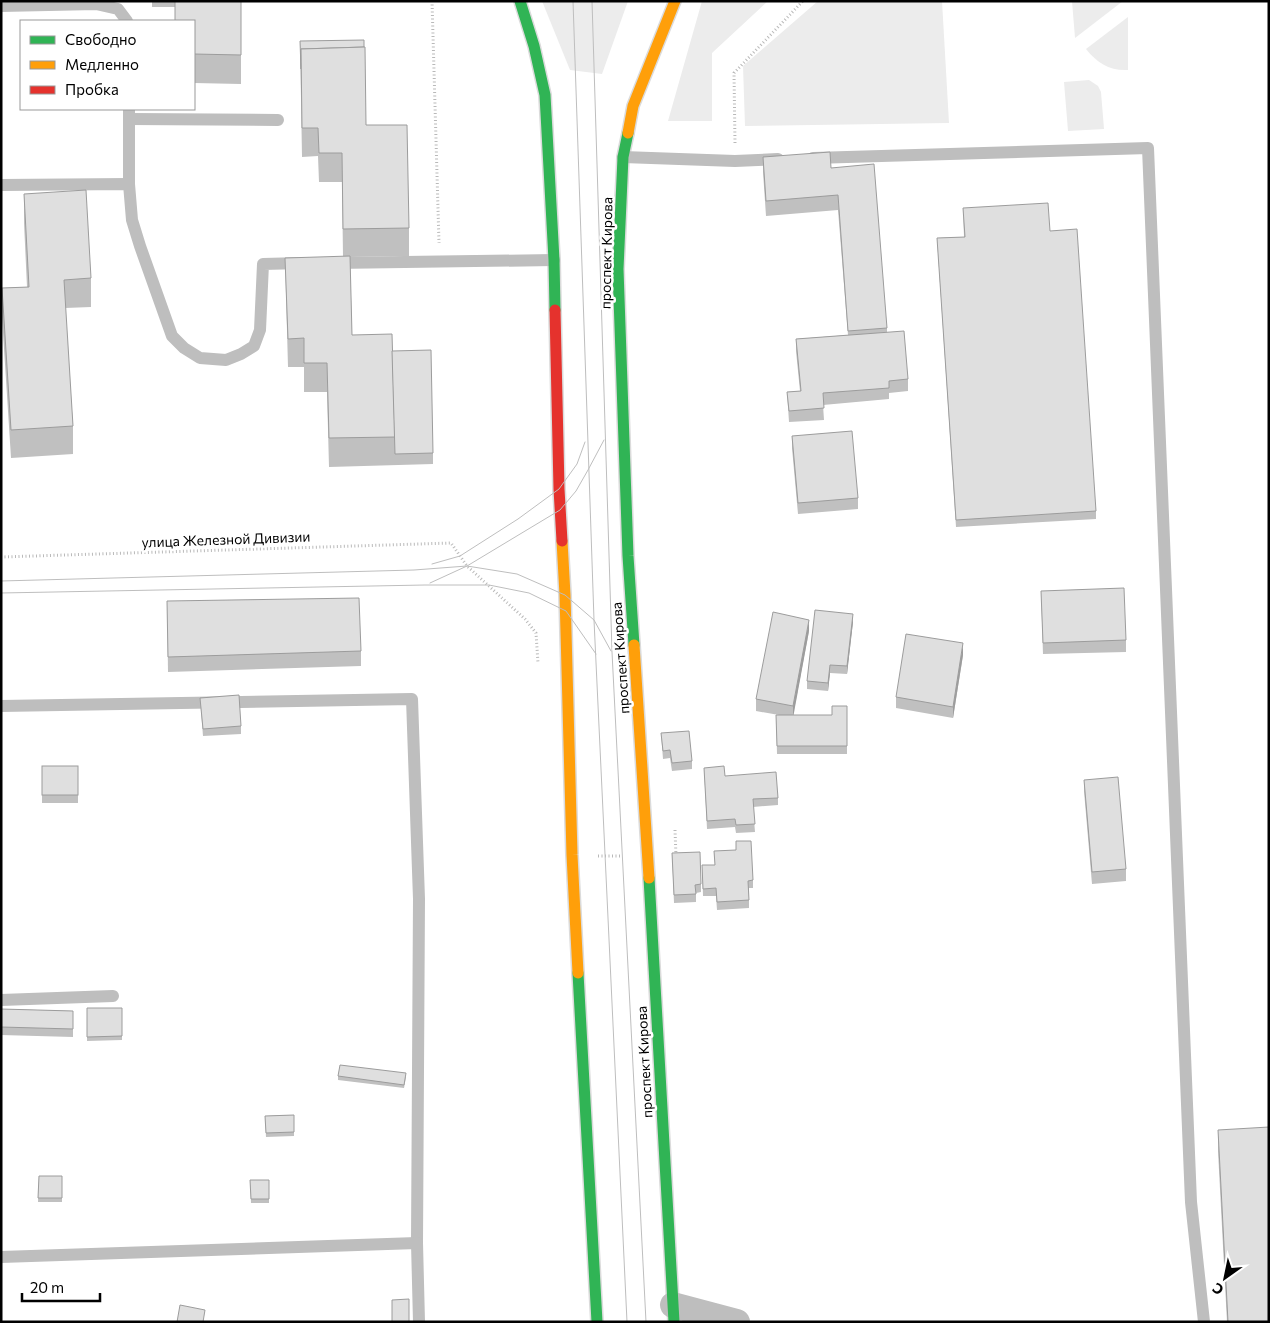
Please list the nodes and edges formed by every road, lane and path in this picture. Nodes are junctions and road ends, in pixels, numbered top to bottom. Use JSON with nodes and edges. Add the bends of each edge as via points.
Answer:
{"nodes":[{"id":1,"x":432,"y":1,"type":"edge"},
{"id":2,"x":520,"y":1,"type":"edge"},
{"id":3,"x":675,"y":1,"type":"edge"},
{"id":4,"x":803,"y":1,"type":"edge"},
{"id":5,"x":1,"y":6,"type":"edge"},
{"id":6,"x":126,"y":20,"type":"edge"},
{"id":7,"x":129,"y":114,"type":"edge"},
{"id":8,"x":278,"y":120,"type":"dead end"},
{"id":9,"x":624,"y":156,"type":"junction"},
{"id":10,"x":735,"y":161,"type":"junction"},
{"id":11,"x":129,"y":184,"type":"junction"},
{"id":12,"x":1,"y":185,"type":"edge"},
{"id":13,"x":439,"y":260,"type":"junction"},
{"id":14,"x":554,"y":260,"type":"junction"},
{"id":15,"x":1,"y":557,"type":"edge"},
{"id":16,"x":538,"y":672,"type":"dead end"},
{"id":17,"x":1,"y":706,"type":"edge"},
{"id":18,"x":676,"y":830,"type":"dead end"},
{"id":19,"x":572,"y":855,"type":"junction"},
{"id":20,"x":647,"y":856,"type":"junction"},
{"id":21,"x":113,"y":996,"type":"dead end"},
{"id":22,"x":1,"y":1000,"type":"edge"},
{"id":23,"x":417,"y":1243,"type":"junction"},
{"id":24,"x":1,"y":1257,"type":"edge"},
{"id":25,"x":673,"y":1314,"type":"edge"},
{"id":26,"x":593,"y":1321,"type":"edge"},
{"id":27,"x":419,"y":1322,"type":"edge"},
{"id":28,"x":737,"y":1322,"type":"edge"},
{"id":29,"x":1204,"y":1322,"type":"edge"}],
"edges":[{"from":1,"to":13,"type":"path"},
{"from":2,"to":14,"type":"main road","via":[[545,95]]},
{"from":3,"to":9,"type":"main road","name":"проспект Кирова","via":[[634,106]]},
{"from":4,"to":10,"type":"path","via":[[734,73]]},
{"from":5,"to":6,"type":"lane","via":[[96,4],[118,9]]},
{"from":7,"to":8,"type":"lane"},
{"from":7,"to":11,"type":"lane"},
{"from":9,"to":10,"type":"lane"},
{"from":9,"to":20,"type":"main road","name":"проспект Кирова","via":[[618,269],[627,526]]},
{"from":10,"to":29,"type":"lane","via":[[1148,148],[1191,1202]]},
{"from":11,"to":12,"type":"lane"},
{"from":11,"to":13,"type":"lane","via":[[132,220],[172,336],[200,358],[226,360],[254,346],[260,330],[263,264]]},
{"from":13,"to":14,"type":"lane"},
{"from":14,"to":19,"type":"main road"},
{"from":15,"to":16,"type":"path","name":"улица Железной Дивизии","via":[[451,543],[467,566],[536,633]]},
{"from":17,"to":23,"type":"lane","via":[[412,699],[419,899]]},
{"from":18,"to":20,"type":"path","via":[[677,856]]},
{"from":19,"to":20,"type":"path"},
{"from":19,"to":26,"type":"main road"},
{"from":20,"to":25,"type":"main road","name":"проспект Кирова"},
{"from":21,"to":22,"type":"lane"},
{"from":23,"to":24,"type":"lane"},
{"from":23,"to":27,"type":"lane"},
{"from":25,"to":28,"type":"street"}]}
